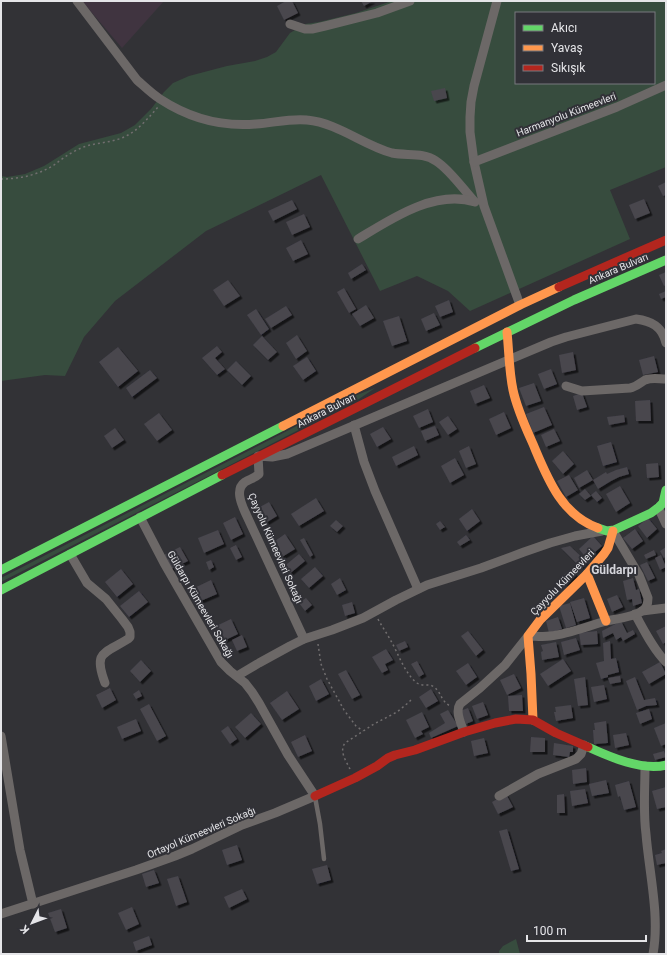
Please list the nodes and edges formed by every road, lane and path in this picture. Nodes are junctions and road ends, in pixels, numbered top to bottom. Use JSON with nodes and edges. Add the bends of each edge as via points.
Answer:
{"nodes":[{"id":1,"x":77,"y":1,"type":"edge"},
{"id":2,"x":410,"y":1,"type":"edge"},
{"id":3,"x":497,"y":1,"type":"edge"},
{"id":4,"x":290,"y":24,"type":"dead end"},
{"id":5,"x":666,"y":85,"type":"edge"},
{"id":6,"x":164,"y":101,"type":"junction"},
{"id":7,"x":474,"y":162,"type":"junction"},
{"id":8,"x":1,"y":179,"type":"edge"},
{"id":9,"x":474,"y":201,"type":"junction"},
{"id":10,"x":484,"y":206,"type":"junction"},
{"id":11,"x":358,"y":239,"type":"dead end"},
{"id":12,"x":666,"y":240,"type":"edge"},
{"id":13,"x":666,"y":260,"type":"edge"},
{"id":14,"x":520,"y":305,"type":"junction"},
{"id":15,"x":507,"y":332,"type":"junction"},
{"id":16,"x":666,"y":343,"type":"edge"},
{"id":17,"x":509,"y":360,"type":"junction"},
{"id":18,"x":666,"y":379,"type":"edge"},
{"id":19,"x":566,"y":386,"type":"dead end"},
{"id":20,"x":354,"y":425,"type":"junction"},
{"id":21,"x":258,"y":456,"type":"junction"},
{"id":22,"x":666,"y":490,"type":"edge"},
{"id":23,"x":663,"y":509,"type":"edge"},
{"id":24,"x":140,"y":517,"type":"junction"},
{"id":25,"x":666,"y":524,"type":"edge"},
{"id":26,"x":609,"y":530,"type":"junction"},
{"id":27,"x":70,"y":554,"type":"junction"},
{"id":28,"x":1,"y":570,"type":"edge"},
{"id":29,"x":587,"y":574,"type":"junction"},
{"id":30,"x":418,"y":589,"type":"junction"},
{"id":31,"x":1,"y":590,"type":"edge"},
{"id":32,"x":666,"y":608,"type":"edge"},
{"id":33,"x":374,"y":612,"type":"junction"},
{"id":34,"x":638,"y":613,"type":"junction"},
{"id":35,"x":606,"y":621,"type":"junction"},
{"id":36,"x":316,"y":635,"type":"junction"},
{"id":37,"x":528,"y":636,"type":"junction"},
{"id":38,"x":304,"y":639,"type":"junction"},
{"id":39,"x":666,"y":662,"type":"edge"},
{"id":40,"x":237,"y":676,"type":"junction"},
{"id":41,"x":105,"y":683,"type":"dead end"},
{"id":42,"x":412,"y":699,"type":"dead end"},
{"id":43,"x":457,"y":708,"type":"junction"},
{"id":44,"x":533,"y":720,"type":"junction"},
{"id":45,"x":363,"y":731,"type":"junction"},
{"id":46,"x":464,"y":732,"type":"junction"},
{"id":47,"x":1,"y":736,"type":"edge"},
{"id":48,"x":584,"y":745,"type":"junction"},
{"id":49,"x":644,"y":766,"type":"junction"},
{"id":50,"x":666,"y":766,"type":"edge"},
{"id":51,"x":355,"y":778,"type":"junction"},
{"id":52,"x":315,"y":796,"type":"junction"},
{"id":53,"x":499,"y":796,"type":"dead end"},
{"id":54,"x":324,"y":859,"type":"dead end"},
{"id":55,"x":32,"y":904,"type":"junction"},
{"id":56,"x":1,"y":914,"type":"edge"},
{"id":57,"x":653,"y":954,"type":"edge"}],
"edges":[{"from":1,"to":6,"type":"street","via":[[137,80]]},
{"from":2,"to":4,"type":"street","via":[[377,13],[312,29]]},
{"from":3,"to":7,"type":"street","via":[[471,102],[470,132]]},
{"from":5,"to":7,"type":"street","name":"Harmanyolu Kümeevleri","via":[[617,107]]},
{"from":6,"to":8,"type":"path","via":[[134,131],[124,137],[81,148],[36,174]]},
{"from":6,"to":9,"type":"street","via":[[200,118],[230,124],[316,121],[391,153],[419,155],[438,162]]},
{"from":7,"to":10,"type":"street"},
{"from":9,"to":10,"type":"street"},
{"from":9,"to":11,"type":"street","via":[[450,198],[433,202],[415,208]]},
{"from":10,"to":14,"type":"street"},
{"from":12,"to":14,"type":"main road","name":"Ankara Bulvarı"},
{"from":13,"to":15,"type":"main road","name":"Ankara Bulvarı"},
{"from":14,"to":15,"type":"main road"},
{"from":14,"to":28,"type":"main road","name":"Ankara Bulvarı"},
{"from":15,"to":17,"type":"main road"},
{"from":15,"to":21,"type":"main road","name":"Ankara Bulvarı"},
{"from":16,"to":17,"type":"street","via":[[662,332],[652,322],[636,319],[566,337]]},
{"from":17,"to":20,"type":"street"},
{"from":17,"to":26,"type":"main road","via":[[517,402],[555,492],[563,503],[590,526]]},
{"from":18,"to":19,"type":"street","via":[[646,380],[630,388],[582,391]]},
{"from":20,"to":21,"type":"street","via":[[287,454]]},
{"from":20,"to":30,"type":"street","via":[[375,491]]},
{"from":21,"to":24,"type":"main road","name":"Ankara Bulvarı"},
{"from":21,"to":38,"type":"street","name":"Çayyolu Kümeevleri Sokağı","via":[[259,474],[242,485],[240,497]]},
{"from":22,"to":23,"type":"main road"},
{"from":23,"to":25,"type":"street"},
{"from":23,"to":26,"type":"main road"},
{"from":24,"to":27,"type":"main road","name":"Ankara Bulvarı"},
{"from":24,"to":40,"type":"street","name":"Güldarpı Kümeevleri Sokağı","via":[[221,662]]},
{"from":26,"to":29,"type":"main road","name":"Çayyolu Kümeevleri","via":[[608,548]]},
{"from":26,"to":30,"type":"street","via":[[550,543]]},
{"from":26,"to":34,"type":"street","via":[[639,575],[646,593],[646,608]]},
{"from":27,"to":31,"type":"main road","name":"Ankara Bulvarı"},
{"from":27,"to":41,"type":"street","via":[[87,583],[114,608],[130,632],[128,640],[102,656],[100,666]]},
{"from":29,"to":35,"type":"main road"},
{"from":29,"to":37,"type":"main road","name":"Çayyolu Kümeevleri","via":[[540,620]]},
{"from":30,"to":33,"type":"street"},
{"from":32,"to":34,"type":"street"},
{"from":33,"to":36,"type":"street"},
{"from":33,"to":43,"type":"path","via":[[412,678],[422,685],[433,686],[446,704]]},
{"from":34,"to":35,"type":"street"},
{"from":34,"to":39,"type":"street","via":[[652,644]]},
{"from":35,"to":37,"type":"street","via":[[549,637]]},
{"from":36,"to":38,"type":"street"},
{"from":36,"to":45,"type":"path","via":[[321,664],[327,679],[347,714]]},
{"from":37,"to":43,"type":"street","via":[[505,665]]},
{"from":37,"to":44,"type":"main road"},
{"from":38,"to":40,"type":"street"},
{"from":40,"to":52,"type":"street","name":"Güldarpı Kümeevleri Sokağı","via":[[259,703]]},
{"from":42,"to":45,"type":"path","via":[[397,712]]},
{"from":43,"to":46,"type":"street"},
{"from":44,"to":46,"type":"main road","via":[[516,719]]},
{"from":44,"to":48,"type":"main road"},
{"from":45,"to":51,"type":"path","via":[[346,743],[342,750]]},
{"from":46,"to":51,"type":"main road","via":[[395,755]]},
{"from":47,"to":55,"type":"street"},
{"from":48,"to":49,"type":"main road"},
{"from":48,"to":53,"type":"street","via":[[576,759],[538,774]]},
{"from":49,"to":50,"type":"main road"},
{"from":49,"to":57,"type":"street","via":[[645,833],[654,910]]},
{"from":51,"to":52,"type":"main road"},
{"from":52,"to":54,"type":"lane"},
{"from":52,"to":55,"type":"street","name":"Ortayol Kümeevleri Sokağı","via":[[242,825],[175,856]]},
{"from":55,"to":56,"type":"street","name":"Ortayol Kümeevleri Sokağı"}]}
